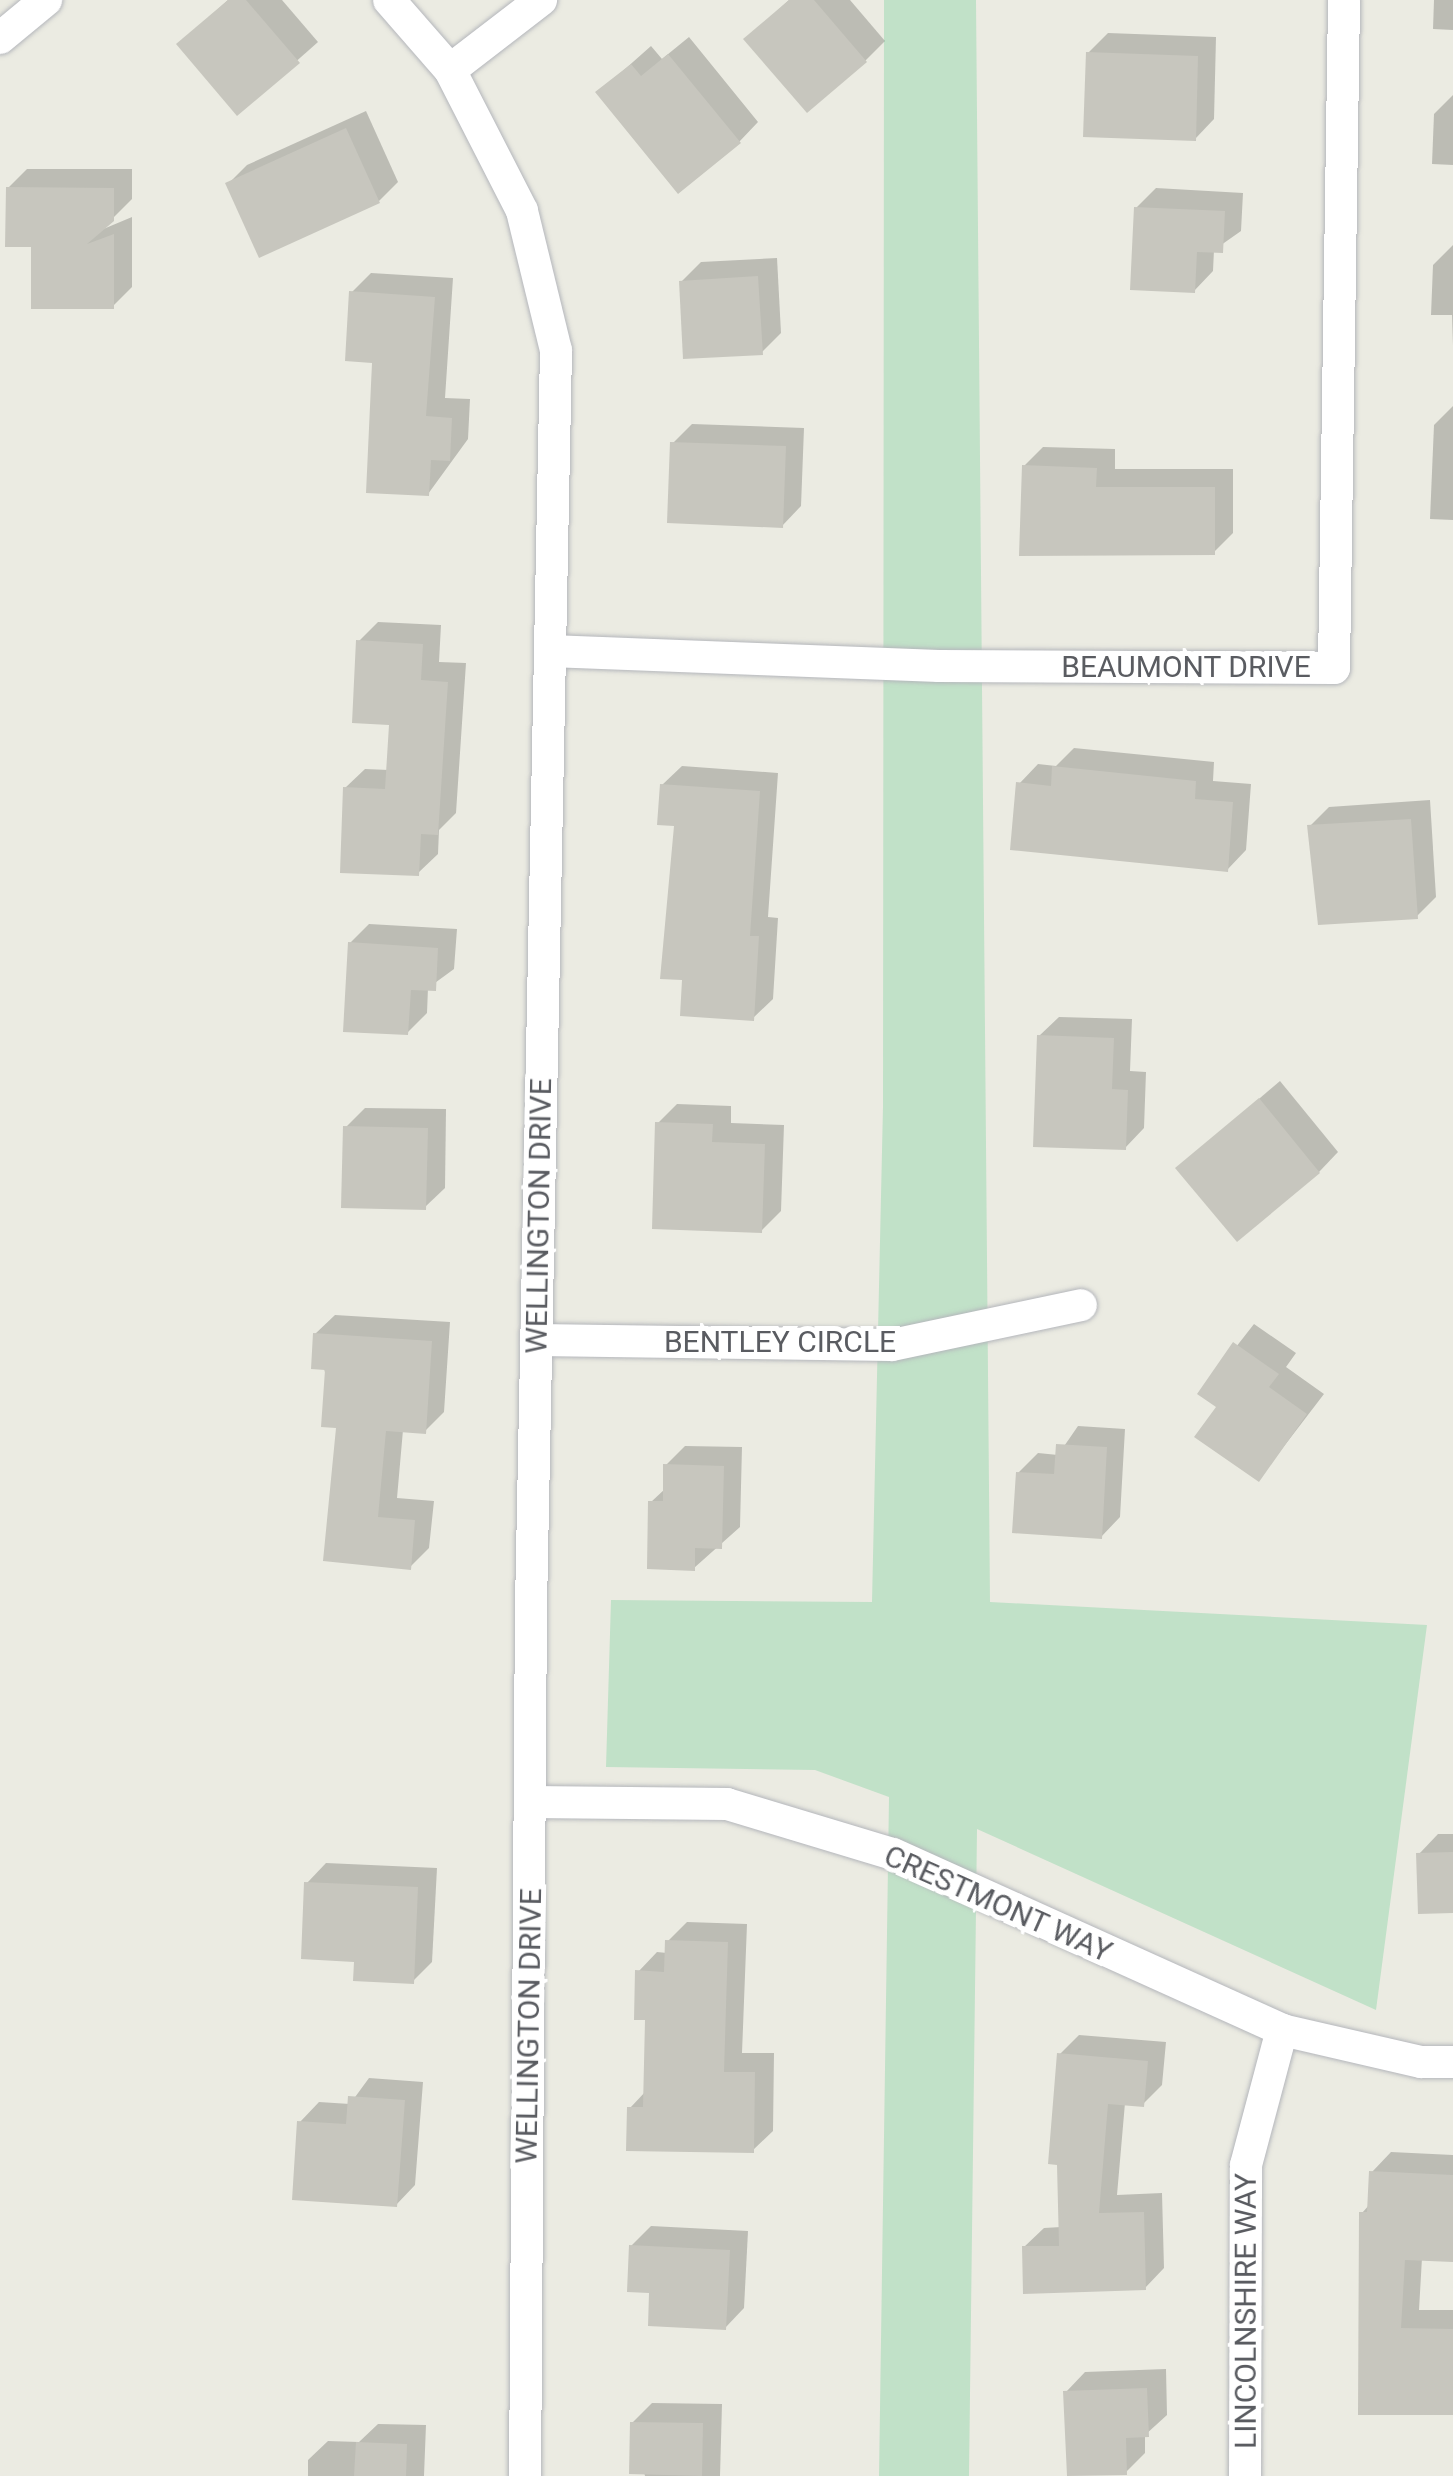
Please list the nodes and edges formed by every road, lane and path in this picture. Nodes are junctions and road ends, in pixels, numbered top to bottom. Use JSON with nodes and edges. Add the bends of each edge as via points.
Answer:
{"nodes":[{"id":1,"x":46,"y":0,"type":"edge"},
{"id":2,"x":389,"y":0,"type":"edge"},
{"id":3,"x":541,"y":0,"type":"edge"},
{"id":4,"x":1344,"y":0,"type":"edge"},
{"id":5,"x":0,"y":38,"type":"edge"},
{"id":6,"x":450,"y":70,"type":"junction"},
{"id":7,"x":550,"y":652,"type":"junction"},
{"id":8,"x":1081,"y":1305,"type":"dead end"},
{"id":9,"x":536,"y":1340,"type":"junction"},
{"id":10,"x":531,"y":1802,"type":"junction"},
{"id":11,"x":1282,"y":2030,"type":"junction"},
{"id":12,"x":1453,"y":2062,"type":"edge"},
{"id":13,"x":525,"y":2476,"type":"edge"},
{"id":14,"x":1245,"y":2476,"type":"edge"}],
"edges":[{"from":1,"to":5,"type":"street"},
{"from":2,"to":6,"type":"street","name":"WELLINGTON DRIVE"},
{"from":3,"to":6,"type":"street"},
{"from":4,"to":7,"type":"street","name":"BEAUMONT DRIVE","via":[[1334,668],[939,666]]},
{"from":6,"to":7,"type":"street","name":"WELLINGTON DRIVE","via":[[522,210],[556,350]]},
{"from":7,"to":9,"type":"street","name":"WELLINGTON DRIVE"},
{"from":8,"to":9,"type":"street","name":"BENTLEY CIRCLE","via":[[892,1345]]},
{"from":9,"to":10,"type":"street","name":"WELLINGTON DRIVE"},
{"from":10,"to":11,"type":"street","name":"CRESTMONT WAY","via":[[727,1804],[764,1815],[892,1854]]},
{"from":10,"to":13,"type":"street","name":"WELLINGTON DRIVE"},
{"from":11,"to":12,"type":"street","name":"CRESTMONT WAY","via":[[1421,2062]]},
{"from":11,"to":14,"type":"street","name":"LINCOLNSHIRE WAY","via":[[1246,2165]]}]}
